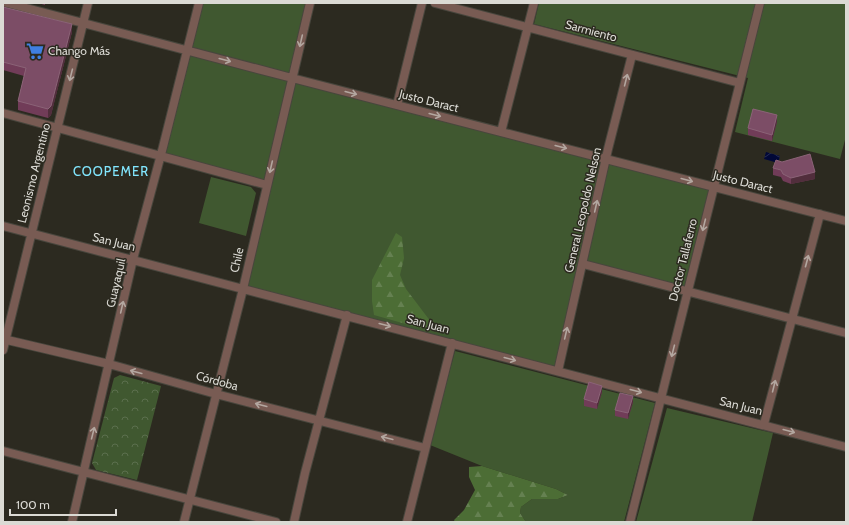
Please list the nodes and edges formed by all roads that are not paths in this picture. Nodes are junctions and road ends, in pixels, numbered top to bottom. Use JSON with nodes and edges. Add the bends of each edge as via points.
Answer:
{"nodes":[{"id":1,"x":7,"y":3,"type":"edge"},
{"id":2,"x":88,"y":3,"type":"edge"},
{"id":3,"x":199,"y":3,"type":"edge"},
{"id":4,"x":310,"y":3,"type":"edge"},
{"id":5,"x":422,"y":3,"type":"edge"},
{"id":6,"x":435,"y":3,"type":"edge"},
{"id":7,"x":534,"y":3,"type":"edge"},
{"id":8,"x":760,"y":3,"type":"edge"},
{"id":9,"x":84,"y":23,"type":"junction"},
{"id":10,"x":528,"y":27,"type":"junction"},
{"id":11,"x":187,"y":50,"type":"junction"},
{"id":12,"x":632,"y":55,"type":"junction"},
{"id":13,"x":292,"y":78,"type":"junction"},
{"id":14,"x":740,"y":83,"type":"junction"},
{"id":15,"x":397,"y":105,"type":"junction"},
{"id":16,"x":3,"y":113,"type":"edge"},
{"id":17,"x":57,"y":127,"type":"junction"},
{"id":18,"x":501,"y":132,"type":"junction"},
{"id":19,"x":161,"y":156,"type":"junction"},
{"id":20,"x":607,"y":158,"type":"junction"},
{"id":21,"x":267,"y":185,"type":"junction"},
{"id":22,"x":714,"y":187,"type":"junction"},
{"id":23,"x":820,"y":214,"type":"junction"},
{"id":24,"x":846,"y":220,"type":"edge"},
{"id":25,"x":3,"y":226,"type":"edge"},
{"id":26,"x":32,"y":234,"type":"junction"},
{"id":27,"x":133,"y":259,"type":"junction"},
{"id":28,"x":583,"y":264,"type":"junction"},
{"id":29,"x":243,"y":289,"type":"junction"},
{"id":30,"x":688,"y":291,"type":"junction"},
{"id":31,"x":347,"y":315,"type":"junction"},
{"id":32,"x":792,"y":318,"type":"junction"},
{"id":33,"x":846,"y":333,"type":"edge"},
{"id":34,"x":4,"y":339,"type":"edge"},
{"id":35,"x":452,"y":343,"type":"junction"},
{"id":36,"x":3,"y":350,"type":"edge"},
{"id":37,"x":109,"y":364,"type":"junction"},
{"id":38,"x":558,"y":371,"type":"junction"},
{"id":39,"x":216,"y":394,"type":"junction"},
{"id":40,"x":662,"y":398,"type":"junction"},
{"id":41,"x":319,"y":420,"type":"junction"},
{"id":42,"x":764,"y":424,"type":"junction"},
{"id":43,"x":846,"y":446,"type":"edge"},
{"id":44,"x":425,"y":448,"type":"junction"},
{"id":45,"x":3,"y":451,"type":"edge"},
{"id":46,"x":84,"y":471,"type":"junction"},
{"id":47,"x":190,"y":499,"type":"junction"},
{"id":48,"x":72,"y":522,"type":"edge"},
{"id":49,"x":184,"y":522,"type":"edge"},
{"id":50,"x":276,"y":522,"type":"edge"},
{"id":51,"x":294,"y":522,"type":"edge"},
{"id":52,"x":407,"y":522,"type":"edge"},
{"id":53,"x":630,"y":522,"type":"edge"}],
"edges":[{"from":1,"to":9,"type":"street","name":"Justo Daract"},
{"from":2,"to":9,"type":"street","name":"Leonismo Argentino"},
{"from":3,"to":11,"type":"street","name":"Guayaquil"},
{"from":4,"to":13,"type":"street","name":"Chile","one_way":true},
{"from":5,"to":15,"type":"street"},
{"from":6,"to":10,"type":"street","name":"Sarmiento"},
{"from":7,"to":10,"type":"street"},
{"from":8,"to":14,"type":"street","name":"Doctor Tallaferro"},
{"from":9,"to":11,"type":"street","name":"Justo Daract"},
{"from":9,"to":17,"type":"street","name":"Leonismo Argentino","one_way":true},
{"from":10,"to":12,"type":"street","name":"Sarmiento"},
{"from":10,"to":18,"type":"street"},
{"from":11,"to":13,"type":"street","name":"Justo Daract","one_way":true},
{"from":11,"to":19,"type":"street","name":"Guayaquil"},
{"from":12,"to":14,"type":"street","name":"Sarmiento"},
{"from":20,"to":12,"type":"street","name":"General Leopoldo Nelson","one_way":true},
{"from":13,"to":15,"type":"street","name":"Justo Daract","one_way":true},
{"from":13,"to":21,"type":"street","name":"Chile","one_way":true},
{"from":14,"to":22,"type":"street","name":"Doctor Tallaferro"},
{"from":15,"to":18,"type":"street","name":"Justo Daract","one_way":true},
{"from":16,"to":17,"type":"street"},
{"from":17,"to":19,"type":"street"},
{"from":17,"to":26,"type":"street","name":"Leonismo Argentino"},
{"from":18,"to":20,"type":"street","name":"Justo Daract","one_way":true},
{"from":19,"to":21,"type":"street"},
{"from":19,"to":27,"type":"street","name":"Guayaquil"},
{"from":20,"to":22,"type":"street","name":"Justo Daract","one_way":true},
{"from":28,"to":20,"type":"street","name":"General Leopoldo Nelson","one_way":true},
{"from":21,"to":29,"type":"street","name":"Chile"},
{"from":22,"to":23,"type":"street","name":"Justo Daract"},
{"from":22,"to":30,"type":"street","name":"Doctor Tallaferro","one_way":true},
{"from":23,"to":24,"type":"street","name":"Justo Daract"},
{"from":32,"to":23,"type":"street","one_way":true},
{"from":25,"to":26,"type":"street","name":"San Juan"},
{"from":26,"to":27,"type":"street","name":"San Juan"},
{"from":26,"to":34,"type":"street","name":"Leonismo Argentino"},
{"from":27,"to":29,"type":"street","name":"San Juan"},
{"from":37,"to":27,"type":"street","name":"Guayaquil","one_way":true},
{"from":28,"to":30,"type":"street"},
{"from":38,"to":28,"type":"street","name":"General Leopoldo Nelson","one_way":true},
{"from":29,"to":31,"type":"street","name":"San Juan"},
{"from":29,"to":39,"type":"street","name":"Chile"},
{"from":30,"to":32,"type":"street"},
{"from":30,"to":40,"type":"street","name":"Doctor Tallaferro","one_way":true},
{"from":31,"to":35,"type":"street","name":"San Juan","one_way":true},
{"from":31,"to":41,"type":"street"},
{"from":32,"to":33,"type":"street"},
{"from":42,"to":32,"type":"street","one_way":true},
{"from":34,"to":36,"type":"street","name":"Leonismo Argentino"},
{"from":34,"to":37,"type":"street","name":"Córdoba"},
{"from":35,"to":38,"type":"street","name":"San Juan","one_way":true},
{"from":35,"to":44,"type":"street"},
{"from":39,"to":37,"type":"street","name":"Córdoba","one_way":true},
{"from":46,"to":37,"type":"street","name":"Guayaquil","one_way":true},
{"from":38,"to":40,"type":"street","name":"San Juan","one_way":true},
{"from":41,"to":39,"type":"street","name":"Córdoba","one_way":true},
{"from":39,"to":47,"type":"street","name":"Chile"},
{"from":40,"to":42,"type":"street","name":"San Juan"},
{"from":40,"to":53,"type":"street","name":"Doctor Tallaferro"},
{"from":44,"to":41,"type":"street","name":"Córdoba","one_way":true},
{"from":41,"to":51,"type":"street"},
{"from":42,"to":43,"type":"street","name":"San Juan","one_way":true},
{"from":44,"to":52,"type":"street"},
{"from":45,"to":46,"type":"street"},
{"from":46,"to":47,"type":"street"},
{"from":46,"to":48,"type":"street","name":"Guayaquil"},
{"from":47,"to":49,"type":"street","name":"Chile"},
{"from":47,"to":50,"type":"street"}]}
